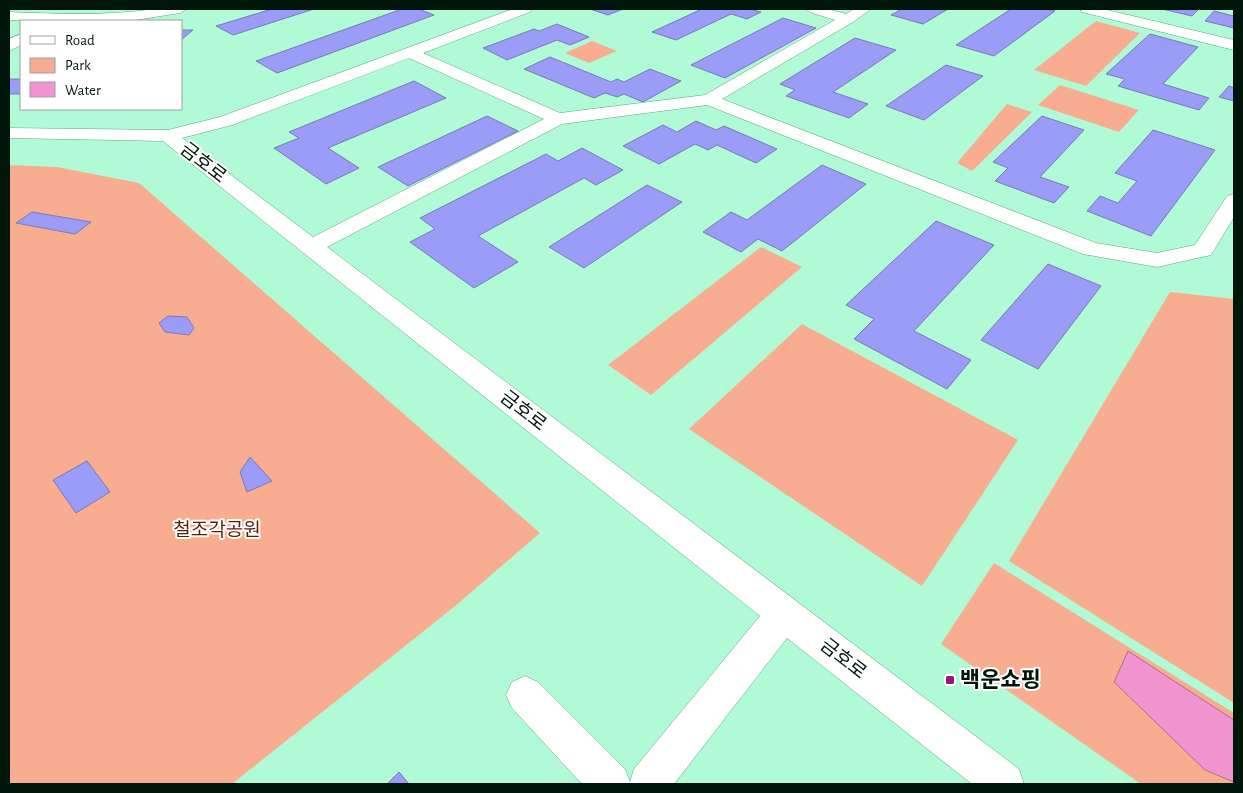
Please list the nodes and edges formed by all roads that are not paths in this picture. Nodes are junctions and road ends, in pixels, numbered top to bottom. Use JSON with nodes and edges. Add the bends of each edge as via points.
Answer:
{"nodes":[{"id":1,"x":180,"y":9,"type":"edge"},
{"id":2,"x":492,"y":9,"type":"edge"},
{"id":3,"x":525,"y":9,"type":"edge"},
{"id":4,"x":814,"y":9,"type":"edge"},
{"id":5,"x":864,"y":9,"type":"edge"},
{"id":6,"x":1087,"y":9,"type":"edge"},
{"id":7,"x":509,"y":15,"type":"junction"},
{"id":8,"x":9,"y":16,"type":"edge"},
{"id":9,"x":848,"y":19,"type":"junction"},
{"id":10,"x":49,"y":20,"type":"edge"},
{"id":11,"x":20,"y":39,"type":"edge"},
{"id":12,"x":9,"y":46,"type":"edge"},
{"id":13,"x":1234,"y":46,"type":"edge"},
{"id":14,"x":409,"y":52,"type":"junction"},
{"id":15,"x":709,"y":100,"type":"junction"},
{"id":16,"x":558,"y":119,"type":"junction"},
{"id":17,"x":9,"y":133,"type":"edge"},
{"id":18,"x":168,"y":136,"type":"junction"},
{"id":19,"x":1234,"y":200,"type":"edge"},
{"id":20,"x":311,"y":247,"type":"junction"},
{"id":21,"x":784,"y":614,"type":"junction"},
{"id":22,"x":525,"y":695,"type":"dead end"},
{"id":23,"x":610,"y":784,"type":"edge"},
{"id":24,"x":649,"y":784,"type":"edge"},
{"id":25,"x":1004,"y":784,"type":"edge"}],
"edges":[{"from":1,"to":10,"type":"street","via":[[129,17]]},
{"from":2,"to":7,"type":"street"},
{"from":3,"to":7,"type":"street"},
{"from":4,"to":9,"type":"street"},
{"from":5,"to":9,"type":"street"},
{"from":6,"to":13,"type":"street"},
{"from":7,"to":14,"type":"street"},
{"from":8,"to":10,"type":"street"},
{"from":9,"to":15,"type":"street"},
{"from":11,"to":12,"type":"street"},
{"from":14,"to":16,"type":"street"},
{"from":14,"to":18,"type":"street","via":[[226,121]]},
{"from":15,"to":16,"type":"street"},
{"from":15,"to":19,"type":"street","via":[[1090,249],[1157,260],[1203,250]]},
{"from":16,"to":20,"type":"street"},
{"from":17,"to":18,"type":"street","name":"금호로"},
{"from":18,"to":20,"type":"street","name":"금호로"},
{"from":20,"to":21,"type":"street","name":"금호로"},
{"from":21,"to":24,"type":"street"},
{"from":21,"to":25,"type":"street","name":"금호로"},
{"from":22,"to":23,"type":"street"}]}
